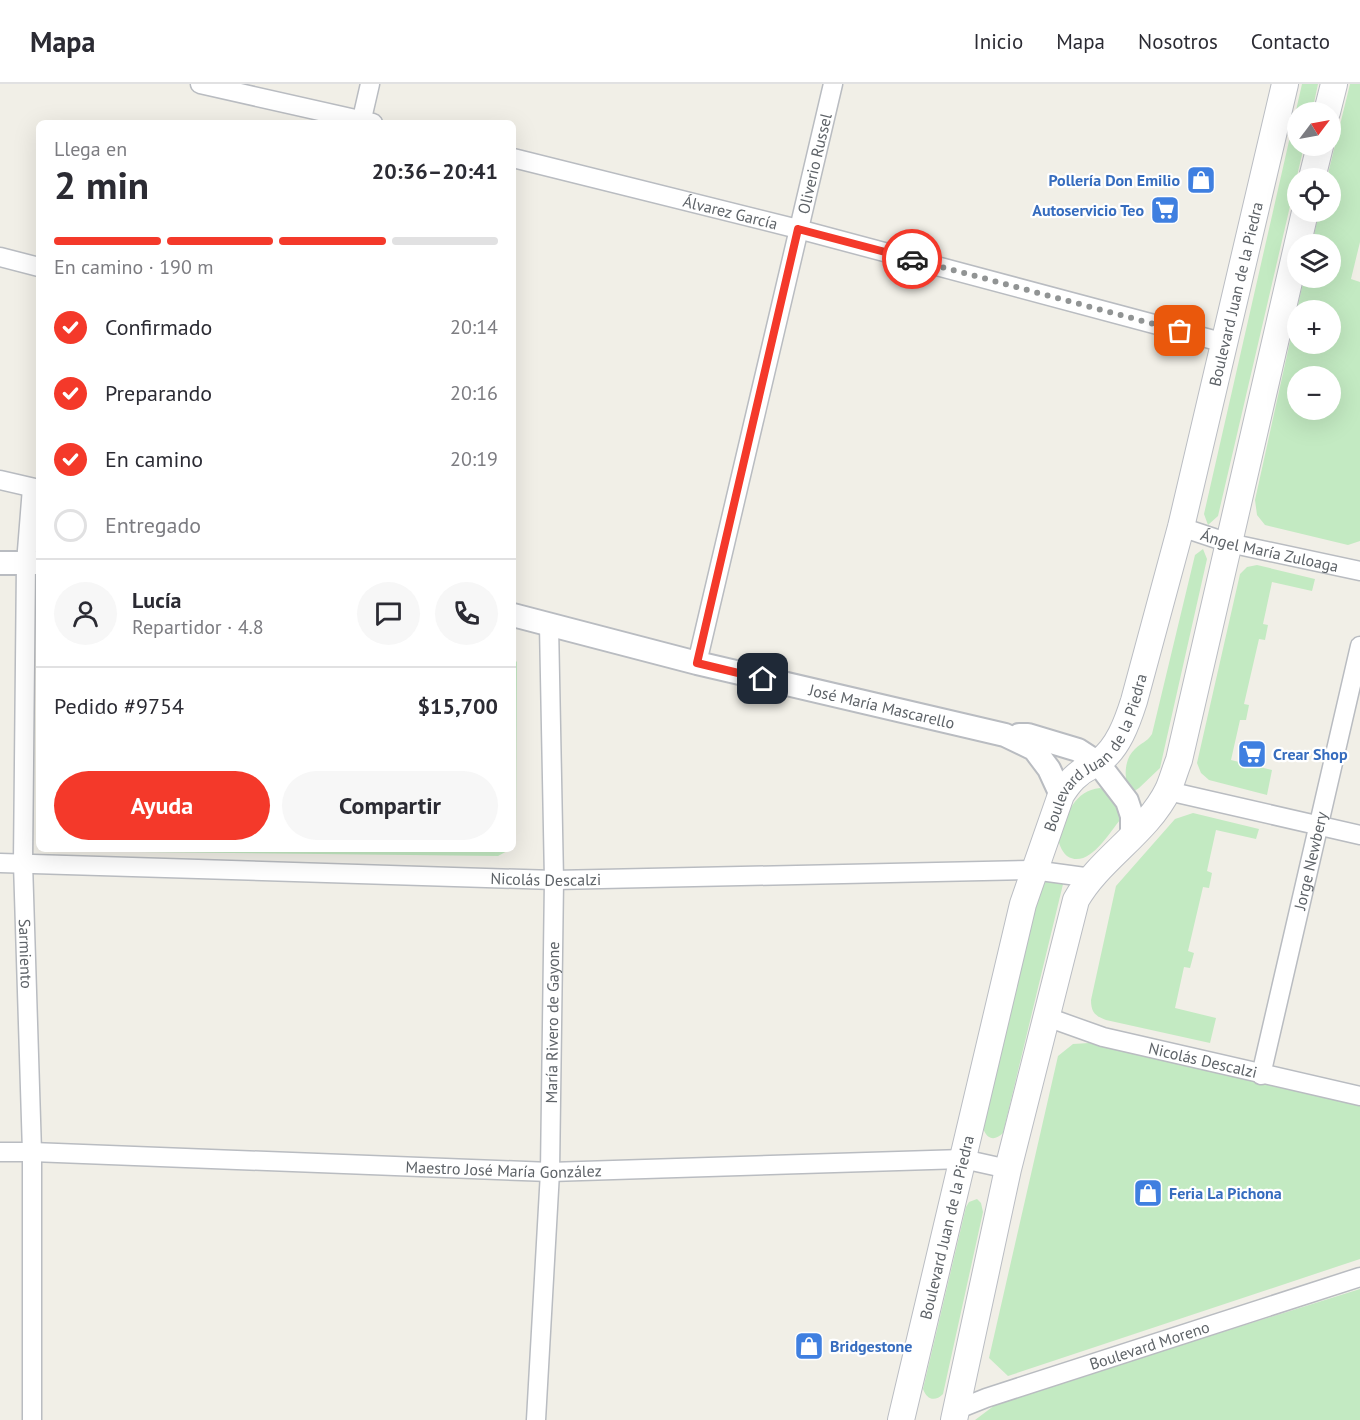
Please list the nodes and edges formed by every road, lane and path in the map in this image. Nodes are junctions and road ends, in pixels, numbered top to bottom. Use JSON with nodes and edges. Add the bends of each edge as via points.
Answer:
{"nodes":[{"id":1,"x":200,"y":84,"type":"edge"},
{"id":2,"x":370,"y":84,"type":"edge"},
{"id":3,"x":833,"y":84,"type":"edge"},
{"id":4,"x":1285,"y":84,"type":"edge"},
{"id":5,"x":1334,"y":84,"type":"edge"},
{"id":6,"x":1330,"y":102,"type":"edge"},
{"id":7,"x":357,"y":120,"type":"edge"},
{"id":8,"x":366,"y":120,"type":"edge"},
{"id":9,"x":516,"y":159,"type":"edge"},
{"id":10,"x":1303,"y":222,"type":"edge"},
{"id":11,"x":798,"y":229,"type":"junction"},
{"id":12,"x":0,"y":257,"type":"edge"},
{"id":13,"x":36,"y":266,"type":"edge"},
{"id":14,"x":1225,"y":343,"type":"junction"},
{"id":15,"x":0,"y":480,"type":"edge"},
{"id":16,"x":35,"y":488,"type":"edge"},
{"id":17,"x":1181,"y":527,"type":"junction"},
{"id":18,"x":1229,"y":543,"type":"junction"},
{"id":19,"x":0,"y":563,"type":"edge"},
{"id":20,"x":32,"y":563,"type":"edge"},
{"id":21,"x":1360,"y":571,"type":"edge"},
{"id":22,"x":516,"y":616,"type":"edge"},
{"id":23,"x":549,"y":625,"type":"junction"},
{"id":24,"x":1360,"y":646,"type":"edge"},
{"id":25,"x":697,"y":663,"type":"junction"},
{"id":26,"x":1005,"y":735,"type":"junction"},
{"id":27,"x":1098,"y":763,"type":"junction"},
{"id":28,"x":1168,"y":791,"type":"junction"},
{"id":29,"x":1061,"y":795,"type":"junction"},
{"id":30,"x":1318,"y":825,"type":"junction"},
{"id":31,"x":1360,"y":835,"type":"edge"},
{"id":32,"x":1132,"y":836,"type":"junction"},
{"id":33,"x":0,"y":863,"type":"edge"},
{"id":34,"x":22,"y":863,"type":"junction"},
{"id":35,"x":1033,"y":870,"type":"junction"},
{"id":36,"x":1092,"y":878,"type":"junction"},
{"id":37,"x":554,"y":880,"type":"junction"},
{"id":38,"x":1047,"y":1017,"type":"junction"},
{"id":39,"x":1261,"y":1075,"type":"junction"},
{"id":40,"x":1360,"y":1096,"type":"edge"},
{"id":41,"x":0,"y":1152,"type":"edge"},
{"id":42,"x":32,"y":1152,"type":"junction"},
{"id":43,"x":963,"y":1159,"type":"junction"},
{"id":44,"x":1008,"y":1169,"type":"junction"},
{"id":45,"x":550,"y":1172,"type":"junction"},
{"id":46,"x":1360,"y":1277,"type":"edge"},
{"id":47,"x":950,"y":1417,"type":"edge"},
{"id":48,"x":32,"y":1420,"type":"edge"},
{"id":49,"x":536,"y":1420,"type":"edge"},
{"id":50,"x":902,"y":1420,"type":"edge"}],
"edges":[{"from":1,"to":7,"type":"street"},
{"from":2,"to":8,"type":"street"},
{"from":3,"to":11,"type":"street","name":"Oliverio Russel"},
{"from":4,"to":14,"type":"main road","name":"Boulevard Juan de la Piedra"},
{"from":5,"to":6,"type":"main road"},
{"from":9,"to":11,"type":"street","name":"Álvarez García"},
{"from":10,"to":18,"type":"main road"},
{"from":11,"to":14,"type":"street","name":"Álvarez García"},
{"from":11,"to":25,"type":"street","name":"Oliverio Russel"},
{"from":12,"to":13,"type":"street"},
{"from":14,"to":17,"type":"main road","name":"Boulevard Juan de la Piedra"},
{"from":15,"to":16,"type":"street"},
{"from":16,"to":20,"type":"street","name":"Sarmiento"},
{"from":17,"to":18,"type":"street","name":"Ángel María Zuloaga"},
{"from":17,"to":27,"type":"main road","name":"Boulevard Juan de la Piedra","via":[[1126,726]]},
{"from":18,"to":21,"type":"street","name":"Ángel María Zuloaga"},
{"from":18,"to":28,"type":"main road","via":[[1179,760]]},
{"from":19,"to":20,"type":"street"},
{"from":20,"to":34,"type":"street","name":"Sarmiento"},
{"from":22,"to":23,"type":"street","name":"José María Mascarello"},
{"from":23,"to":25,"type":"street","name":"José María Mascarello"},
{"from":23,"to":37,"type":"street","name":"María Rivero de Gayone"},
{"from":24,"to":30,"type":"street","name":"Jorge Newbery"},
{"from":25,"to":26,"type":"street","name":"José María Mascarello"},
{"from":26,"to":27,"type":"street","via":[[1028,735],[1078,750]]},
{"from":26,"to":29,"type":"street","via":[[1034,749],[1050,769]]},
{"from":27,"to":29,"type":"main road","name":"Boulevard Juan de la Piedra","via":[[1071,779]]},
{"from":27,"to":32,"type":"street","via":[[1127,801]]},
{"from":28,"to":30,"type":"street"},
{"from":28,"to":32,"type":"main road"},
{"from":29,"to":35,"type":"main road","name":"Boulevard Juan de la Piedra"},
{"from":30,"to":31,"type":"street"},
{"from":30,"to":39,"type":"street","name":"Jorge Newbery"},
{"from":32,"to":36,"type":"main road"},
{"from":33,"to":34,"type":"street","name":"Nicolás Descalzi"},
{"from":34,"to":37,"type":"street","name":"Nicolás Descalzi"},
{"from":34,"to":42,"type":"street","name":"Sarmiento"},
{"from":35,"to":36,"type":"street","name":"Nicolás Descalzi"},
{"from":35,"to":37,"type":"street","name":"Nicolás Descalzi"},
{"from":35,"to":43,"type":"main road","name":"Boulevard Juan de la Piedra"},
{"from":36,"to":38,"type":"main road","via":[[1076,900]]},
{"from":37,"to":45,"type":"street","name":"María Rivero de Gayone"},
{"from":38,"to":39,"type":"street","name":"Nicolás Descalzi","via":[[1103,1037]]},
{"from":38,"to":44,"type":"main road"},
{"from":39,"to":40,"type":"street","name":"Nicolás Descalzi"},
{"from":41,"to":42,"type":"street","name":"Maestro José María González"},
{"from":42,"to":45,"type":"street","name":"Maestro José María González"},
{"from":42,"to":48,"type":"street","name":"Sarmiento"},
{"from":43,"to":44,"type":"street","name":"Maestro José María González"},
{"from":43,"to":45,"type":"street","name":"Maestro José María González"},
{"from":43,"to":50,"type":"main road","name":"Boulevard Juan de la Piedra"},
{"from":44,"to":47,"type":"main road"},
{"from":45,"to":49,"type":"street","name":"María Rivero de Gayone"},
{"from":46,"to":47,"type":"street","name":"Boulevard Moreno","via":[[986,1398]]}]}
